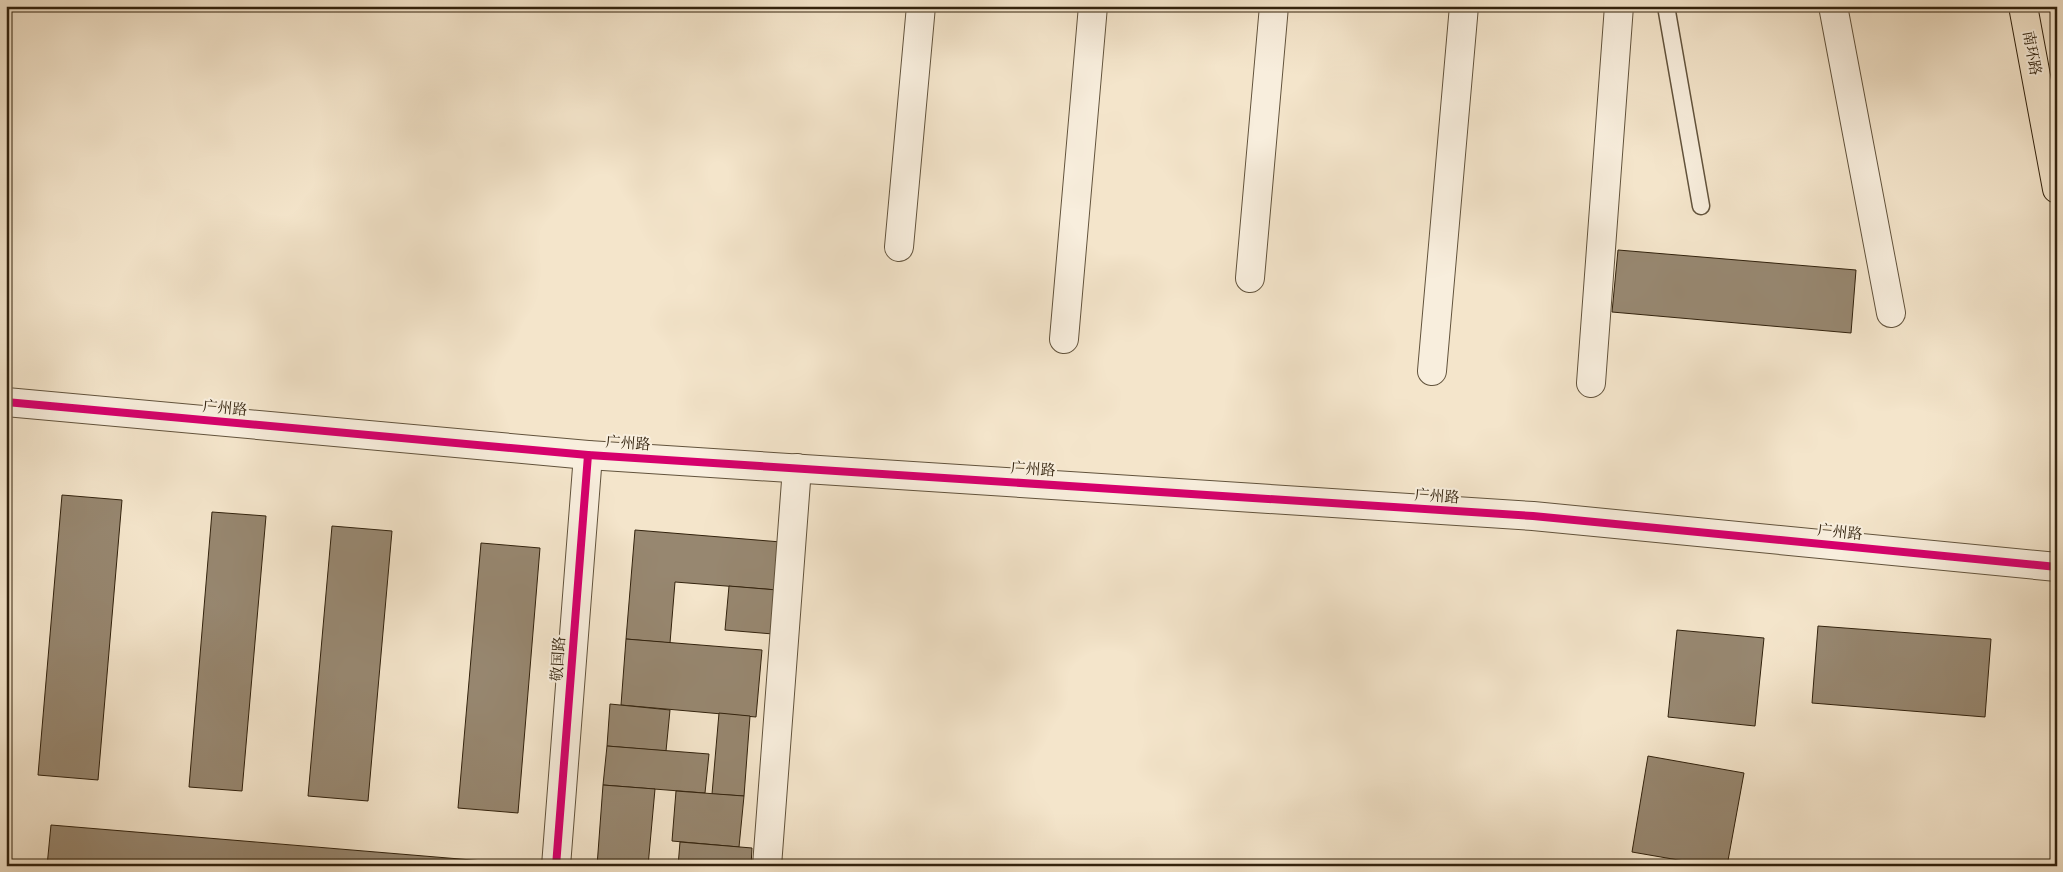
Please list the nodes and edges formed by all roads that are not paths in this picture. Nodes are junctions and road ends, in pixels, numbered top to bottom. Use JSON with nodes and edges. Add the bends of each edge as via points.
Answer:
{"nodes":[{"id":1,"x":920,"y":6,"type":"edge"},
{"id":2,"x":1093,"y":6,"type":"edge"},
{"id":3,"x":1274,"y":6,"type":"edge"},
{"id":4,"x":1464,"y":6,"type":"edge"},
{"id":5,"x":1619,"y":6,"type":"edge"},
{"id":6,"x":1666,"y":6,"type":"edge"},
{"id":7,"x":1834,"y":6,"type":"edge"},
{"id":8,"x":2023,"y":6,"type":"edge"},
{"id":9,"x":2057,"y":189,"type":"edge"},
{"id":10,"x":1701,"y":206,"type":"dead end"},
{"id":11,"x":899,"y":246,"type":"dead end"},
{"id":12,"x":1250,"y":278,"type":"dead end"},
{"id":13,"x":1891,"y":313,"type":"dead end"},
{"id":14,"x":1064,"y":339,"type":"dead end"},
{"id":15,"x":1432,"y":371,"type":"dead end"},
{"id":16,"x":1591,"y":382,"type":"dead end"},
{"id":17,"x":6,"y":402,"type":"edge"},
{"id":18,"x":588,"y":455,"type":"junction"},
{"id":19,"x":797,"y":468,"type":"junction"},
{"id":20,"x":2057,"y":566,"type":"edge"},
{"id":21,"x":556,"y":866,"type":"edge"},
{"id":22,"x":767,"y":866,"type":"edge"}],
"edges":[{"from":1,"to":11,"type":"street"},
{"from":2,"to":14,"type":"street"},
{"from":3,"to":12,"type":"street"},
{"from":4,"to":15,"type":"street"},
{"from":5,"to":16,"type":"street"},
{"from":6,"to":10,"type":"lane"},
{"from":7,"to":13,"type":"street"},
{"from":8,"to":9,"type":"main road","name":"南环路"},
{"from":17,"to":18,"type":"street","name":"广州路"},
{"from":18,"to":19,"type":"street","name":"广州路"},
{"from":18,"to":21,"type":"street","name":"敬国路"},
{"from":19,"to":20,"type":"street","name":"广州路","via":[[1533,516]]},
{"from":19,"to":22,"type":"street"}]}
